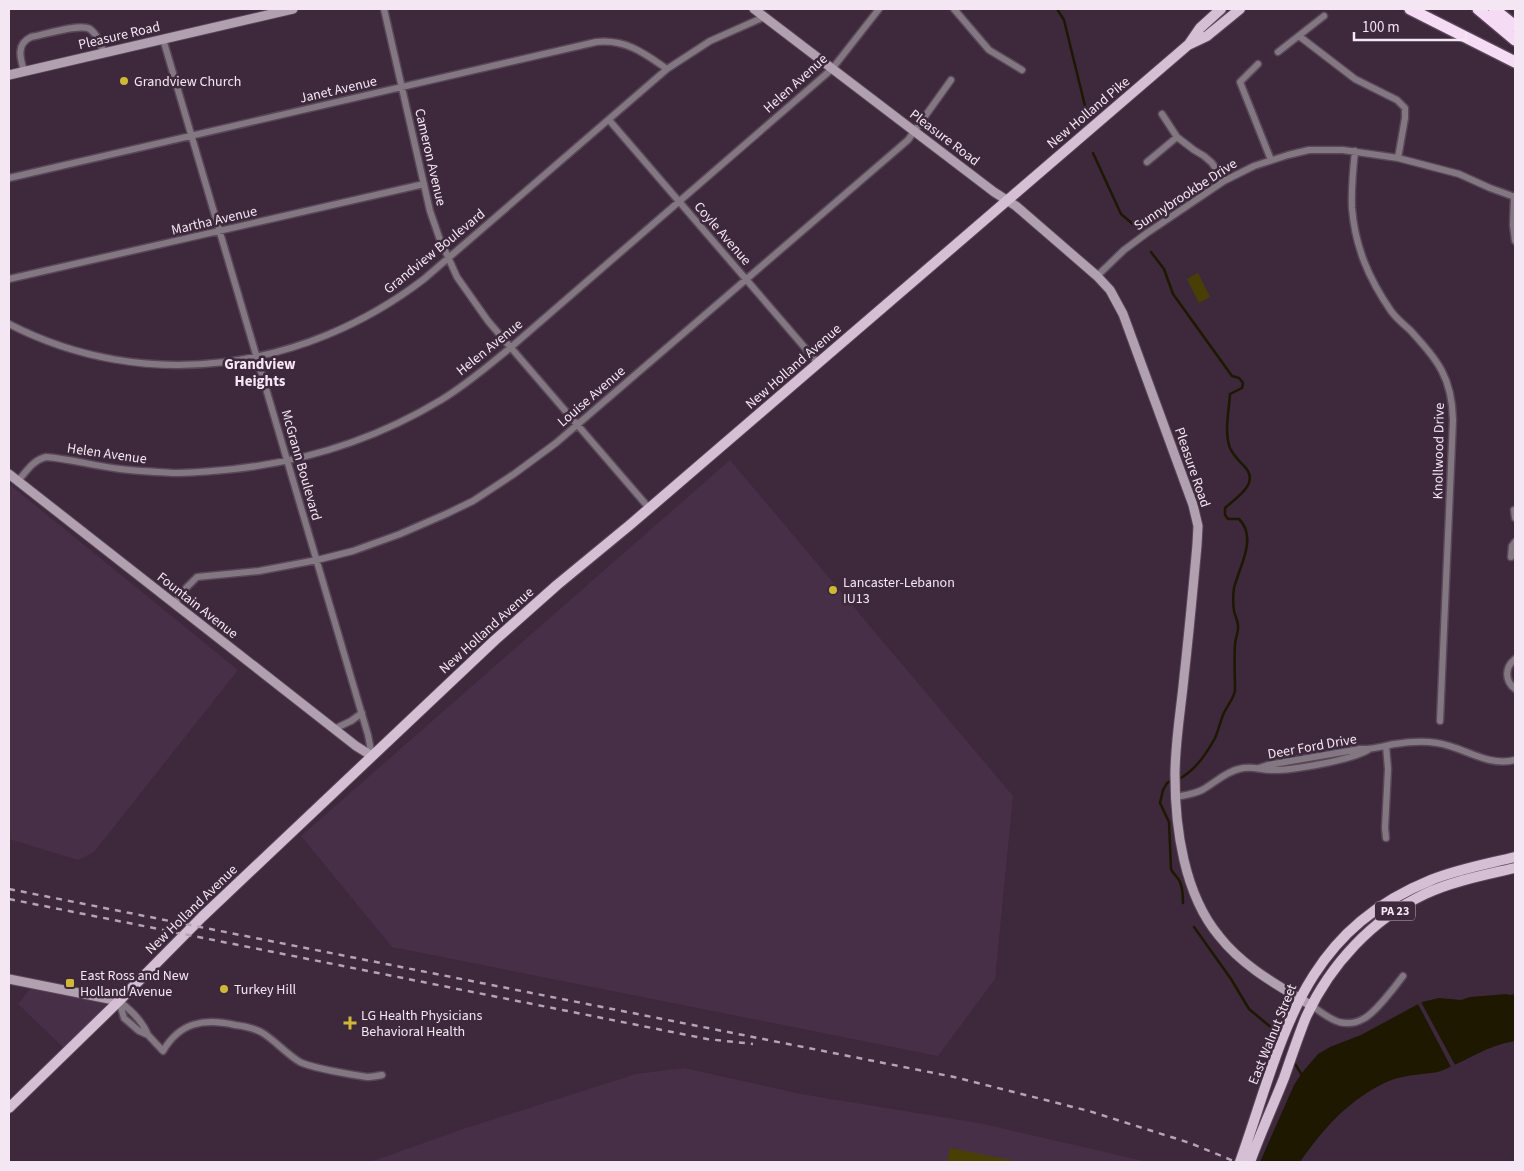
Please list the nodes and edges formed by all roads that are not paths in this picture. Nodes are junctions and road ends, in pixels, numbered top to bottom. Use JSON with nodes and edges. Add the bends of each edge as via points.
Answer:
{"nodes":[{"id":1,"x":293,"y":9,"type":"edge"},
{"id":2,"x":384,"y":9,"type":"edge"},
{"id":3,"x":754,"y":9,"type":"edge"},
{"id":4,"x":879,"y":9,"type":"edge"},
{"id":5,"x":954,"y":9,"type":"edge"},
{"id":6,"x":1221,"y":9,"type":"edge"},
{"id":7,"x":1240,"y":9,"type":"edge"},
{"id":8,"x":1410,"y":9,"type":"edge"},
{"id":9,"x":1478,"y":9,"type":"edge"},
{"id":10,"x":1494,"y":9,"type":"edge"},
{"id":11,"x":1324,"y":16,"type":"dead end"},
{"id":12,"x":764,"y":17,"type":"junction"},
{"id":13,"x":1515,"y":26,"type":"edge"},
{"id":14,"x":1299,"y":36,"type":"junction"},
{"id":15,"x":163,"y":39,"type":"junction"},
{"id":16,"x":1515,"y":40,"type":"edge"},
{"id":17,"x":1188,"y":45,"type":"junction"},
{"id":18,"x":1278,"y":52,"type":"dead end"},
{"id":19,"x":104,"y":53,"type":"junction"},
{"id":20,"x":1515,"y":62,"type":"edge"},
{"id":21,"x":1258,"y":64,"type":"dead end"},
{"id":22,"x":667,"y":69,"type":"junction"},
{"id":23,"x":832,"y":69,"type":"junction"},
{"id":24,"x":1022,"y":70,"type":"dead end"},
{"id":25,"x":24,"y":71,"type":"junction"},
{"id":26,"x":9,"y":75,"type":"edge"},
{"id":27,"x":951,"y":80,"type":"dead end"},
{"id":28,"x":402,"y":87,"type":"junction"},
{"id":29,"x":1162,"y":114,"type":"dead end"},
{"id":30,"x":609,"y":120,"type":"junction"},
{"id":31,"x":914,"y":132,"type":"junction"},
{"id":32,"x":192,"y":136,"type":"junction"},
{"id":33,"x":1177,"y":137,"type":"junction"},
{"id":34,"x":1355,"y":151,"type":"junction"},
{"id":35,"x":1398,"y":158,"type":"junction"},
{"id":36,"x":1271,"y":160,"type":"junction"},
{"id":37,"x":1147,"y":162,"type":"dead end"},
{"id":38,"x":9,"y":178,"type":"edge"},
{"id":39,"x":1224,"y":182,"type":"junction"},
{"id":40,"x":424,"y":184,"type":"junction"},
{"id":41,"x":1515,"y":197,"type":"edge"},
{"id":42,"x":1006,"y":200,"type":"junction"},
{"id":43,"x":680,"y":202,"type":"junction"},
{"id":44,"x":220,"y":231,"type":"junction"},
{"id":45,"x":1515,"y":241,"type":"edge"},
{"id":46,"x":448,"y":258,"type":"junction"},
{"id":47,"x":1097,"y":276,"type":"junction"},
{"id":48,"x":746,"y":279,"type":"junction"},
{"id":49,"x":9,"y":280,"type":"edge"},
{"id":50,"x":9,"y":324,"type":"edge"},
{"id":51,"x":510,"y":348,"type":"junction"},
{"id":52,"x":257,"y":357,"type":"junction"},
{"id":53,"x":818,"y":363,"type":"junction"},
{"id":54,"x":577,"y":424,"type":"junction"},
{"id":55,"x":288,"y":460,"type":"junction"},
{"id":56,"x":9,"y":474,"type":"edge"},
{"id":57,"x":18,"y":481,"type":"junction"},
{"id":58,"x":650,"y":508,"type":"junction"},
{"id":59,"x":1514,"y":510,"type":"dead end"},
{"id":60,"x":1515,"y":518,"type":"edge"},
{"id":61,"x":1515,"y":542,"type":"edge"},
{"id":62,"x":1511,"y":557,"type":"dead end"},
{"id":63,"x":317,"y":560,"type":"junction"},
{"id":64,"x":174,"y":604,"type":"junction"},
{"id":65,"x":1515,"y":659,"type":"edge"},
{"id":66,"x":1515,"y":689,"type":"edge"},
{"id":67,"x":362,"y":713,"type":"junction"},
{"id":68,"x":1440,"y":722,"type":"dead end"},
{"id":69,"x":334,"y":729,"type":"junction"},
{"id":70,"x":1386,"y":746,"type":"junction"},
{"id":71,"x":372,"y":756,"type":"junction"},
{"id":72,"x":1515,"y":760,"type":"edge"},
{"id":73,"x":1176,"y":797,"type":"junction"},
{"id":74,"x":1386,"y":838,"type":"dead end"},
{"id":75,"x":1515,"y":856,"type":"edge"},
{"id":76,"x":1515,"y":868,"type":"edge"},
{"id":77,"x":1403,"y":976,"type":"dead end"},
{"id":78,"x":9,"y":978,"type":"edge"},
{"id":79,"x":1300,"y":999,"type":"junction"},
{"id":80,"x":119,"y":1001,"type":"junction"},
{"id":81,"x":1312,"y":1006,"type":"junction"},
{"id":82,"x":382,"y":1075,"type":"dead end"},
{"id":83,"x":9,"y":1108,"type":"edge"},
{"id":84,"x":1240,"y":1162,"type":"edge"},
{"id":85,"x":1250,"y":1162,"type":"edge"}],
"edges":[{"from":1,"to":15,"type":"street","name":"Pleasure Road"},
{"from":2,"to":28,"type":"street","name":"Cameron Avenue"},
{"from":3,"to":12,"type":"street","name":"Pleasure Road"},
{"from":4,"to":23,"type":"street","name":"Helen Avenue"},
{"from":5,"to":24,"type":"street","via":[[989,50]]},
{"from":6,"to":17,"type":"main road","name":"New Holland Pike","via":[[1200,28]]},
{"from":7,"to":17,"type":"main road","name":"New Holland Pike","via":[[1207,36]]},
{"from":8,"to":20,"type":"highway"},
{"from":9,"to":16,"type":"highway"},
{"from":10,"to":13,"type":"highway"},
{"from":11,"to":14,"type":"street"},
{"from":12,"to":22,"type":"street","name":"Grandview Boulevard","via":[[710,41]]},
{"from":12,"to":23,"type":"street","name":"Pleasure Road"},
{"from":14,"to":18,"type":"street"},
{"from":14,"to":35,"type":"street","via":[[1355,80],[1397,100],[1405,108]]},
{"from":15,"to":19,"type":"street","name":"Pleasure Road"},
{"from":15,"to":32,"type":"street","name":"McGrann Boulevard"},
{"from":17,"to":42,"type":"main road","name":"New Holland Pike"},
{"from":19,"to":25,"type":"street","name":"Pleasure Road"},
{"from":19,"to":25,"type":"street","via":[[90,29],[81,27],[31,37],[20,48]]},
{"from":21,"to":36,"type":"street","via":[[1240,82]]},
{"from":22,"to":28,"type":"street","name":"Janet Avenue","via":[[630,46],[604,42]]},
{"from":22,"to":30,"type":"street","name":"Grandview Boulevard"},
{"from":23,"to":31,"type":"street","name":"Pleasure Road"},
{"from":23,"to":43,"type":"street","name":"Helen Avenue"},
{"from":25,"to":26,"type":"street","name":"Pleasure Road"},
{"from":27,"to":31,"type":"street","name":"Louise Avenue"},
{"from":28,"to":32,"type":"street","name":"Janet Avenue"},
{"from":28,"to":40,"type":"street","name":"Cameron Avenue"},
{"from":29,"to":33,"type":"street"},
{"from":30,"to":43,"type":"street","name":"Coyle Avenue"},
{"from":30,"to":46,"type":"street","name":"Grandview Boulevard"},
{"from":31,"to":42,"type":"street","name":"Pleasure Road"},
{"from":31,"to":48,"type":"street","name":"Louise Avenue"},
{"from":32,"to":38,"type":"street","name":"Janet Avenue"},
{"from":32,"to":44,"type":"street","name":"McGrann Boulevard"},
{"from":33,"to":37,"type":"street"},
{"from":33,"to":39,"type":"street","via":[[1212,163]]},
{"from":34,"to":35,"type":"street","name":"Sunnybrookbe Drive"},
{"from":34,"to":36,"type":"street","name":"Sunnybrookbe Drive","via":[[1309,150]]},
{"from":34,"to":68,"type":"street","name":"Knollwood Drive","via":[[1352,207],[1365,266],[1392,313],[1438,364],[1451,393],[1453,420]]},
{"from":35,"to":41,"type":"street","name":"Sunnybrookbe Drive","via":[[1459,174]]},
{"from":36,"to":39,"type":"street","name":"Sunnybrookbe Drive"},
{"from":39,"to":47,"type":"street","name":"Sunnybrookbe Drive","via":[[1146,233]]},
{"from":40,"to":44,"type":"street","name":"Martha Avenue"},
{"from":40,"to":46,"type":"street","name":"Cameron Avenue","via":[[430,211]]},
{"from":41,"to":45,"type":"street"},
{"from":42,"to":47,"type":"street","name":"Pleasure Road"},
{"from":42,"to":53,"type":"main road","name":"New Holland Avenue"},
{"from":43,"to":48,"type":"street","name":"Coyle Avenue"},
{"from":43,"to":51,"type":"street","name":"Helen Avenue"},
{"from":44,"to":49,"type":"street","name":"Martha Avenue"},
{"from":44,"to":52,"type":"street","name":"McGrann Boulevard"},
{"from":46,"to":51,"type":"street","name":"Cameron Avenue","via":[[473,302]]},
{"from":46,"to":52,"type":"street","name":"Grandview Boulevard","via":[[400,296],[348,327],[323,338]]},
{"from":47,"to":73,"type":"street","name":"Pleasure Road","via":[[1110,290],[1123,314],[1197,519],[1176,754]]},
{"from":48,"to":53,"type":"street","name":"Coyle Avenue"},
{"from":48,"to":54,"type":"street","name":"Louise Avenue"},
{"from":50,"to":52,"type":"street","name":"Grandview Boulevard","via":[[71,348],[130,361],[206,364]]},
{"from":51,"to":54,"type":"street","name":"Cameron Avenue"},
{"from":51,"to":55,"type":"street","name":"Helen Avenue","via":[[462,386],[412,416],[333,449]]},
{"from":52,"to":55,"type":"street","name":"McGrann Boulevard"},
{"from":53,"to":58,"type":"main road","name":"New Holland Avenue"},
{"from":54,"to":58,"type":"street","name":"Cameron Avenue"},
{"from":54,"to":63,"type":"street","name":"Louise Avenue","via":[[514,474],[473,500],[400,534]]},
{"from":55,"to":57,"type":"street","name":"Helen Avenue","via":[[251,467],[176,473],[120,469],[46,457],[34,463]]},
{"from":55,"to":63,"type":"street","name":"McGrann Boulevard"},
{"from":56,"to":57,"type":"street","name":"Fountain Avenue"},
{"from":57,"to":64,"type":"street","name":"Fountain Avenue"},
{"from":58,"to":71,"type":"main road","name":"New Holland Avenue","via":[[519,618]]},
{"from":59,"to":60,"type":"street"},
{"from":61,"to":62,"type":"street"},
{"from":63,"to":64,"type":"street","name":"Louise Avenue","via":[[259,571],[197,577]]},
{"from":63,"to":67,"type":"street","name":"McGrann Boulevard"},
{"from":64,"to":69,"type":"street","name":"Fountain Avenue"},
{"from":65,"to":66,"type":"street","via":[[1507,677]]},
{"from":67,"to":69,"type":"street"},
{"from":67,"to":71,"type":"street","name":"McGrann Boulevard"},
{"from":69,"to":71,"type":"street","name":"Fountain Avenue"},
{"from":70,"to":72,"type":"street","name":"Deer Ford Drive","via":[[1436,743],[1491,761]]},
{"from":70,"to":73,"type":"street","name":"Deer Ford Drive","via":[[1232,771],[1197,792]]},
{"from":70,"to":74,"type":"street"},
{"from":71,"to":80,"type":"main road","name":"New Holland Avenue","via":[[185,933]]},
{"from":73,"to":79,"type":"street","name":"Pleasure Road","via":[[1186,868],[1211,926],[1244,961]]},
{"from":75,"to":79,"type":"main road","name":"East Walnut Street","number":"PA 23","via":[[1433,879],[1378,908],[1334,947]]},
{"from":76,"to":81,"type":"main road","name":"East Walnut Street","number":"PA 23","via":[[1437,889],[1394,911],[1344,957]]},
{"from":77,"to":81,"type":"street","name":"Pleasure Road","via":[[1372,1012],[1358,1021],[1339,1021]]},
{"from":78,"to":80,"type":"street"},
{"from":79,"to":81,"type":"street","name":"Pleasure Road"},
{"from":79,"to":84,"type":"main road","name":"East Walnut Street","number":"PA 23"},
{"from":80,"to":82,"type":"street","via":[[124,1018],[148,1035],[162,1051],[172,1037],[188,1028],[208,1021],[222,1022],[261,1032],[307,1065],[366,1077]]},
{"from":80,"to":83,"type":"main road","name":"New Holland Avenue"},
{"from":81,"to":85,"type":"main road","name":"East Walnut Street","number":"PA 23"}]}
